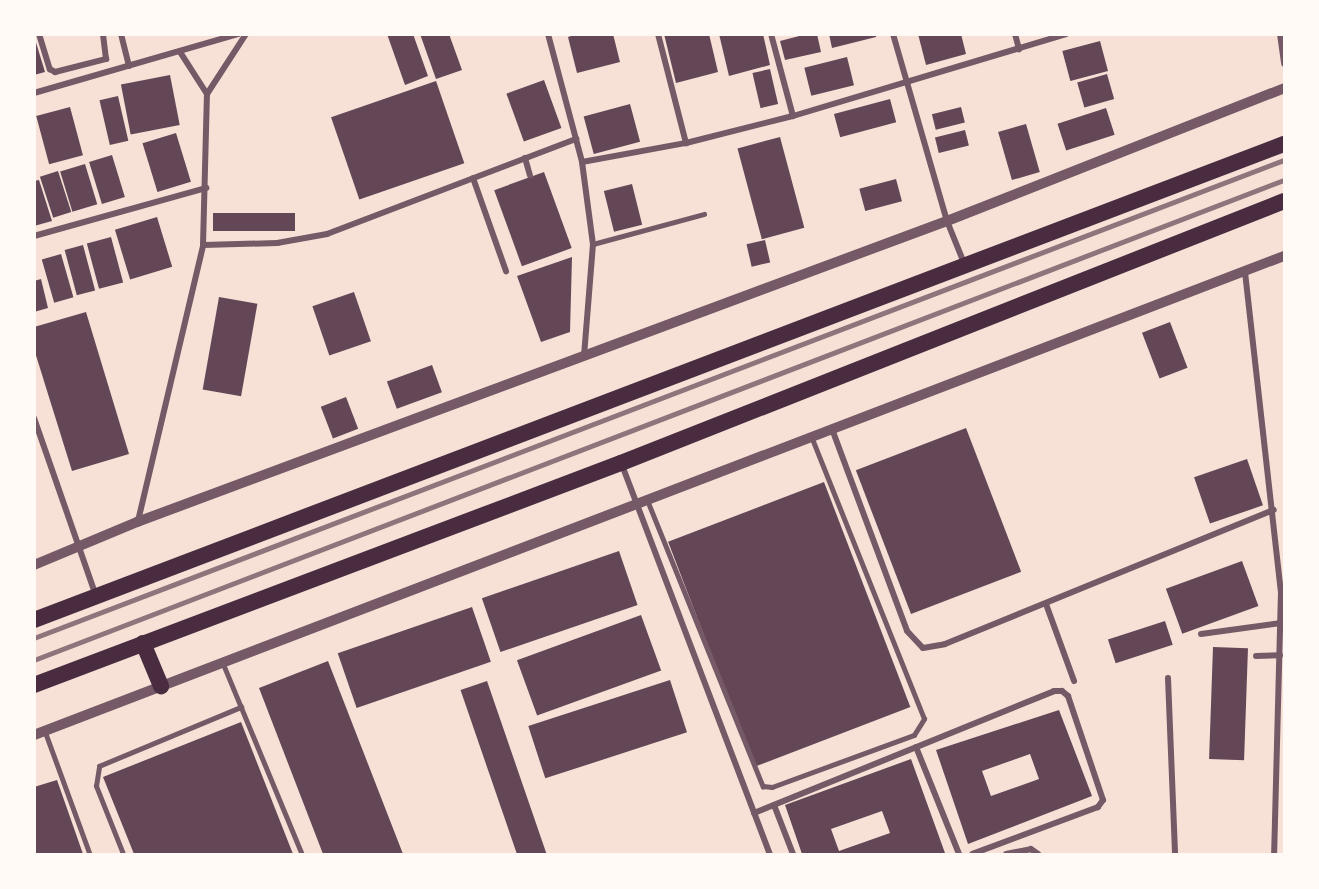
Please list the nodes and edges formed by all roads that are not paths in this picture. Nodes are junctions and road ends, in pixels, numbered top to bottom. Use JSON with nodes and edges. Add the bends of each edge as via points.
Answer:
{"nodes":[{"id":1,"x":39,"y":34,"type":"edge"},
{"id":2,"x":103,"y":34,"type":"edge"},
{"id":3,"x":122,"y":34,"type":"edge"},
{"id":4,"x":238,"y":34,"type":"edge"},
{"id":5,"x":246,"y":34,"type":"edge"},
{"id":6,"x":548,"y":34,"type":"edge"},
{"id":7,"x":658,"y":34,"type":"edge"},
{"id":8,"x":771,"y":34,"type":"edge"},
{"id":9,"x":893,"y":34,"type":"edge"},
{"id":10,"x":1015,"y":34,"type":"edge"},
{"id":11,"x":1066,"y":34,"type":"edge"},
{"id":12,"x":1280,"y":34,"type":"edge"},
{"id":13,"x":1019,"y":49,"type":"junction"},
{"id":14,"x":180,"y":52,"type":"junction"},
{"id":15,"x":1284,"y":64,"type":"edge"},
{"id":16,"x":129,"y":66,"type":"junction"},
{"id":17,"x":909,"y":83,"type":"junction"},
{"id":18,"x":1284,"y":88,"type":"edge"},
{"id":19,"x":34,"y":93,"type":"edge"},
{"id":20,"x":207,"y":94,"type":"junction"},
{"id":21,"x":793,"y":116,"type":"junction"},
{"id":22,"x":576,"y":139,"type":"junction"},
{"id":23,"x":686,"y":143,"type":"junction"},
{"id":24,"x":1284,"y":144,"type":"edge"},
{"id":25,"x":525,"y":158,"type":"junction"},
{"id":26,"x":582,"y":162,"type":"junction"},
{"id":27,"x":530,"y":175,"type":"dead end"},
{"id":28,"x":473,"y":178,"type":"junction"},
{"id":29,"x":206,"y":188,"type":"junction"},
{"id":30,"x":1284,"y":201,"type":"edge"},
{"id":31,"x":704,"y":214,"type":"dead end"},
{"id":32,"x":947,"y":221,"type":"junction"},
{"id":33,"x":34,"y":236,"type":"edge"},
{"id":34,"x":593,"y":244,"type":"junction"},
{"id":35,"x":203,"y":245,"type":"junction"},
{"id":36,"x":1284,"y":256,"type":"edge"},
{"id":37,"x":964,"y":263,"type":"junction"},
{"id":38,"x":506,"y":271,"type":"dead end"},
{"id":39,"x":1245,"y":272,"type":"junction"},
{"id":40,"x":584,"y":358,"type":"junction"},
{"id":41,"x":34,"y":418,"type":"edge"},
{"id":42,"x":832,"y":429,"type":"junction"},
{"id":43,"x":811,"y":437,"type":"junction"},
{"id":44,"x":621,"y":463,"type":"junction"},
{"id":45,"x":647,"y":499,"type":"junction"},
{"id":46,"x":635,"y":504,"type":"junction"},
{"id":47,"x":1274,"y":510,"type":"junction"},
{"id":48,"x":138,"y":522,"type":"junction"},
{"id":49,"x":78,"y":547,"type":"junction"},
{"id":50,"x":34,"y":565,"type":"edge"},
{"id":51,"x":1283,"y":591,"type":"edge"},
{"id":52,"x":96,"y":596,"type":"junction"},
{"id":53,"x":1046,"y":604,"type":"junction"},
{"id":54,"x":34,"y":620,"type":"edge"},
{"id":55,"x":1281,"y":623,"type":"junction"},
{"id":56,"x":1201,"y":634,"type":"dead end"},
{"id":57,"x":143,"y":643,"type":"junction"},
{"id":58,"x":1280,"y":655,"type":"junction"},
{"id":59,"x":1256,"y":656,"type":"dead end"},
{"id":60,"x":223,"y":663,"type":"junction"},
{"id":61,"x":1168,"y":678,"type":"dead end"},
{"id":62,"x":1074,"y":681,"type":"dead end"},
{"id":63,"x":34,"y":685,"type":"edge"},
{"id":64,"x":161,"y":686,"type":"junction"},
{"id":65,"x":241,"y":707,"type":"junction"},
{"id":66,"x":40,"y":733,"type":"edge"},
{"id":67,"x":916,"y":747,"type":"junction"},
{"id":68,"x":774,"y":805,"type":"junction"},
{"id":69,"x":754,"y":813,"type":"junction"},
{"id":70,"x":90,"y":855,"type":"edge"},
{"id":71,"x":123,"y":855,"type":"edge"},
{"id":72,"x":302,"y":855,"type":"edge"},
{"id":73,"x":770,"y":855,"type":"edge"},
{"id":74,"x":793,"y":855,"type":"edge"},
{"id":75,"x":959,"y":855,"type":"edge"},
{"id":76,"x":972,"y":855,"type":"edge"},
{"id":77,"x":1006,"y":855,"type":"edge"},
{"id":78,"x":1038,"y":855,"type":"edge"},
{"id":79,"x":1175,"y":855,"type":"edge"},
{"id":80,"x":1274,"y":855,"type":"edge"}],
"edges":[{"from":1,"to":2,"type":"street","via":[[50,69],[55,72],[106,59]]},
{"from":3,"to":16,"type":"street"},
{"from":4,"to":14,"type":"street"},
{"from":5,"to":20,"type":"street"},
{"from":6,"to":22,"type":"street"},
{"from":7,"to":23,"type":"street"},
{"from":8,"to":21,"type":"street"},
{"from":9,"to":17,"type":"street"},
{"from":10,"to":13,"type":"street"},
{"from":11,"to":13,"type":"street"},
{"from":12,"to":15,"type":"street"},
{"from":13,"to":17,"type":"street"},
{"from":14,"to":16,"type":"street"},
{"from":14,"to":20,"type":"street"},
{"from":16,"to":19,"type":"street"},
{"from":17,"to":21,"type":"street"},
{"from":17,"to":32,"type":"street"},
{"from":18,"to":32,"type":"street"},
{"from":20,"to":29,"type":"street"},
{"from":21,"to":23,"type":"street"},
{"from":22,"to":25,"type":"street"},
{"from":22,"to":26,"type":"street"},
{"from":23,"to":26,"type":"street"},
{"from":24,"to":37,"type":"highway"},
{"from":25,"to":27,"type":"street"},
{"from":25,"to":28,"type":"street"},
{"from":26,"to":34,"type":"street"},
{"from":28,"to":35,"type":"street","via":[[303,240]]},
{"from":28,"to":38,"type":"street"},
{"from":29,"to":33,"type":"street"},
{"from":29,"to":35,"type":"street"},
{"from":30,"to":44,"type":"highway"},
{"from":31,"to":34,"type":"lane"},
{"from":32,"to":37,"type":"street"},
{"from":32,"to":40,"type":"street"},
{"from":34,"to":40,"type":"street"},
{"from":35,"to":48,"type":"street"},
{"from":36,"to":39,"type":"street"},
{"from":37,"to":52,"type":"highway"},
{"from":39,"to":42,"type":"street"},
{"from":39,"to":47,"type":"street"},
{"from":40,"to":48,"type":"street"},
{"from":41,"to":49,"type":"street"},
{"from":42,"to":43,"type":"street"},
{"from":42,"to":53,"type":"street","via":[[907,631],[923,648],[945,645]]},
{"from":43,"to":45,"type":"street"},
{"from":43,"to":45,"type":"lane","via":[[924,719],[914,735],[772,787],[763,786]]},
{"from":44,"to":46,"type":"street"},
{"from":44,"to":57,"type":"highway"},
{"from":45,"to":46,"type":"street"},
{"from":46,"to":60,"type":"street"},
{"from":46,"to":69,"type":"street"},
{"from":47,"to":51,"type":"street"},
{"from":47,"to":53,"type":"street"},
{"from":48,"to":49,"type":"street"},
{"from":49,"to":50,"type":"street"},
{"from":49,"to":52,"type":"street"},
{"from":51,"to":55,"type":"street"},
{"from":52,"to":54,"type":"highway"},
{"from":53,"to":62,"type":"street"},
{"from":55,"to":56,"type":"street"},
{"from":55,"to":58,"type":"street"},
{"from":57,"to":63,"type":"highway"},
{"from":57,"to":64,"type":"highway"},
{"from":58,"to":59,"type":"street"},
{"from":58,"to":80,"type":"street"},
{"from":60,"to":64,"type":"street"},
{"from":60,"to":65,"type":"lane"},
{"from":61,"to":79,"type":"street"},
{"from":64,"to":66,"type":"street"},
{"from":65,"to":71,"type":"lane","via":[[99,766],[96,786]]},
{"from":65,"to":72,"type":"lane"},
{"from":66,"to":70,"type":"lane"},
{"from":67,"to":68,"type":"street"},
{"from":67,"to":75,"type":"street"},
{"from":67,"to":76,"type":"street","via":[[1054,691],[1068,696],[1103,800],[1098,807]]},
{"from":68,"to":69,"type":"street"},
{"from":68,"to":74,"type":"street"},
{"from":69,"to":73,"type":"street"},
{"from":77,"to":78,"type":"street","via":[[1031,849]]}]}
